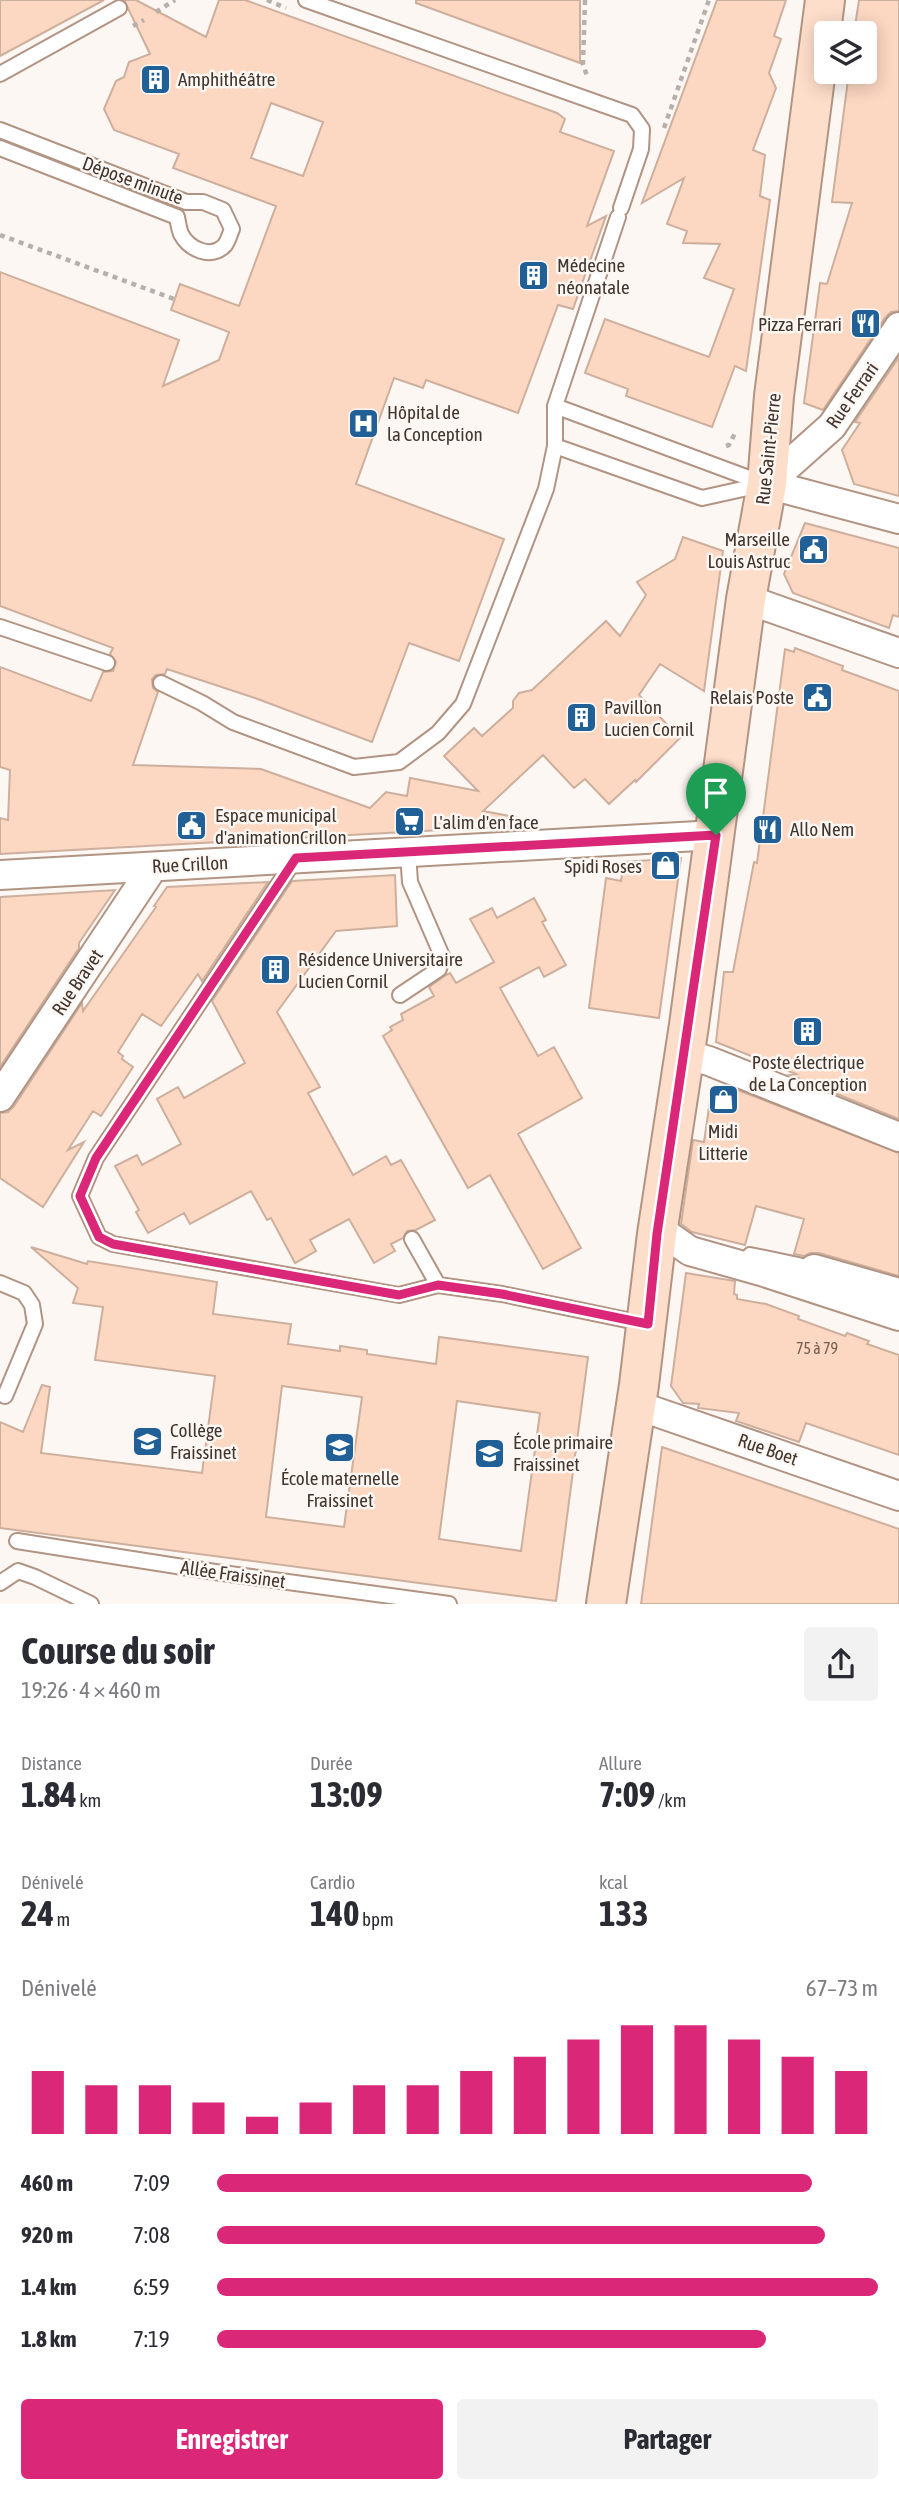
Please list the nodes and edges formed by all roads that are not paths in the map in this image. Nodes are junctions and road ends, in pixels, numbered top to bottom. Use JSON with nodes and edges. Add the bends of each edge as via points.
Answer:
{"nodes":[{"id":1,"x":306,"y":0,"type":"edge"},
{"id":2,"x":825,"y":0,"type":"edge"},
{"id":3,"x":120,"y":8,"type":"dead end"},
{"id":4,"x":0,"y":74,"type":"edge"},
{"id":5,"x":0,"y":130,"type":"edge"},
{"id":6,"x":0,"y":148,"type":"edge"},
{"id":7,"x":802,"y":176,"type":"junction"},
{"id":8,"x":775,"y":270,"type":"dead end"},
{"id":9,"x":899,"y":327,"type":"edge"},
{"id":10,"x":555,"y":406,"type":"junction"},
{"id":11,"x":555,"y":446,"type":"junction"},
{"id":12,"x":767,"y":484,"type":"junction"},
{"id":13,"x":899,"y":519,"type":"edge"},
{"id":14,"x":746,"y":599,"type":"junction"},
{"id":15,"x":0,"y":627,"type":"edge"},
{"id":16,"x":899,"y":653,"type":"edge"},
{"id":17,"x":107,"y":663,"type":"dead end"},
{"id":18,"x":161,"y":683,"type":"dead end"},
{"id":19,"x":716,"y":835,"type":"junction"},
{"id":20,"x":408,"y":853,"type":"junction"},
{"id":21,"x":296,"y":858,"type":"junction"},
{"id":22,"x":153,"y":867,"type":"junction"},
{"id":23,"x":0,"y":875,"type":"edge"},
{"id":24,"x":400,"y":995,"type":"dead end"},
{"id":25,"x":685,"y":1054,"type":"junction"},
{"id":26,"x":0,"y":1097,"type":"edge"},
{"id":27,"x":899,"y":1137,"type":"edge"},
{"id":28,"x":664,"y":1236,"type":"junction"},
{"id":29,"x":412,"y":1239,"type":"dead end"},
{"id":30,"x":803,"y":1266,"type":"joint"},
{"id":31,"x":0,"y":1283,"type":"edge"},
{"id":32,"x":438,"y":1285,"type":"junction"},
{"id":33,"x":899,"y":1293,"type":"edge"},
{"id":34,"x":899,"y":1316,"type":"edge"},
{"id":35,"x":648,"y":1324,"type":"junction"},
{"id":36,"x":5,"y":1396,"type":"dead end"},
{"id":37,"x":636,"y":1405,"type":"junction"},
{"id":38,"x":899,"y":1496,"type":"edge"},
{"id":39,"x":17,"y":1541,"type":"dead end"},
{"id":40,"x":0,"y":1583,"type":"edge"},
{"id":41,"x":91,"y":1604,"type":"edge"},
{"id":42,"x":449,"y":1604,"type":"edge"},
{"id":43,"x":606,"y":1604,"type":"edge"}],
"edges":[{"from":1,"to":10,"type":"lane","via":[[632,115],[642,129],[641,149]]},
{"from":2,"to":7,"type":"street","name":"Rue Saint-Pierre"},
{"from":3,"to":4,"type":"lane"},
{"from":5,"to":6,"type":"lane","name":"Dépose minute","via":[[186,202],[203,202],[223,210],[232,229],[226,244],[206,253],[190,246],[177,217]]},
{"from":7,"to":8,"type":"lane","via":[[787,188]]},
{"from":7,"to":12,"type":"street","name":"Rue Saint-Pierre","via":[[769,397]]},
{"from":9,"to":12,"type":"street","name":"Rue Ferrari","via":[[832,426]]},
{"from":10,"to":11,"type":"lane"},
{"from":10,"to":12,"type":"lane"},
{"from":11,"to":12,"type":"lane","via":[[702,498]]},
{"from":11,"to":18,"type":"lane","via":[[546,489],[463,704],[438,733],[399,762],[355,767],[233,722]]},
{"from":12,"to":13,"type":"street"},
{"from":12,"to":14,"type":"street","name":"Rue Saint-Pierre"},
{"from":14,"to":16,"type":"street"},
{"from":14,"to":19,"type":"street","name":"Rue Saint-Pierre"},
{"from":15,"to":17,"type":"lane"},
{"from":19,"to":20,"type":"street","name":"Rue Crillon"},
{"from":19,"to":25,"type":"street","name":"Rue Saint-Pierre"},
{"from":20,"to":21,"type":"street","name":"Rue Crillon"},
{"from":20,"to":24,"type":"lane","via":[[410,882],[442,956],[439,970]]},
{"from":21,"to":22,"type":"street","name":"Rue Crillon"},
{"from":21,"to":32,"type":"lane","via":[[96,1158],[80,1196],[99,1237],[113,1244],[399,1295]]},
{"from":22,"to":23,"type":"street","name":"Rue Crillon"},
{"from":22,"to":26,"type":"street","name":"Rue Bravet"},
{"from":25,"to":27,"type":"street"},
{"from":25,"to":28,"type":"street","name":"Rue Saint-Pierre"},
{"from":28,"to":30,"type":"lane"},
{"from":28,"to":34,"type":"street","via":[[690,1251]]},
{"from":28,"to":35,"type":"street","name":"Rue Saint-Pierre"},
{"from":29,"to":32,"type":"lane"},
{"from":30,"to":33,"type":"street"},
{"from":31,"to":36,"type":"lane","via":[[24,1293],[32,1305],[35,1324]]},
{"from":32,"to":35,"type":"lane"},
{"from":35,"to":37,"type":"street","name":"Rue Saint-Pierre"},
{"from":37,"to":38,"type":"street","name":"Rue Boet"},
{"from":37,"to":43,"type":"street","name":"Rue Saint-Pierre"},
{"from":39,"to":42,"type":"lane","name":"Allée Fraissinet"},
{"from":40,"to":41,"type":"lane","via":[[18,1571]]}]}
